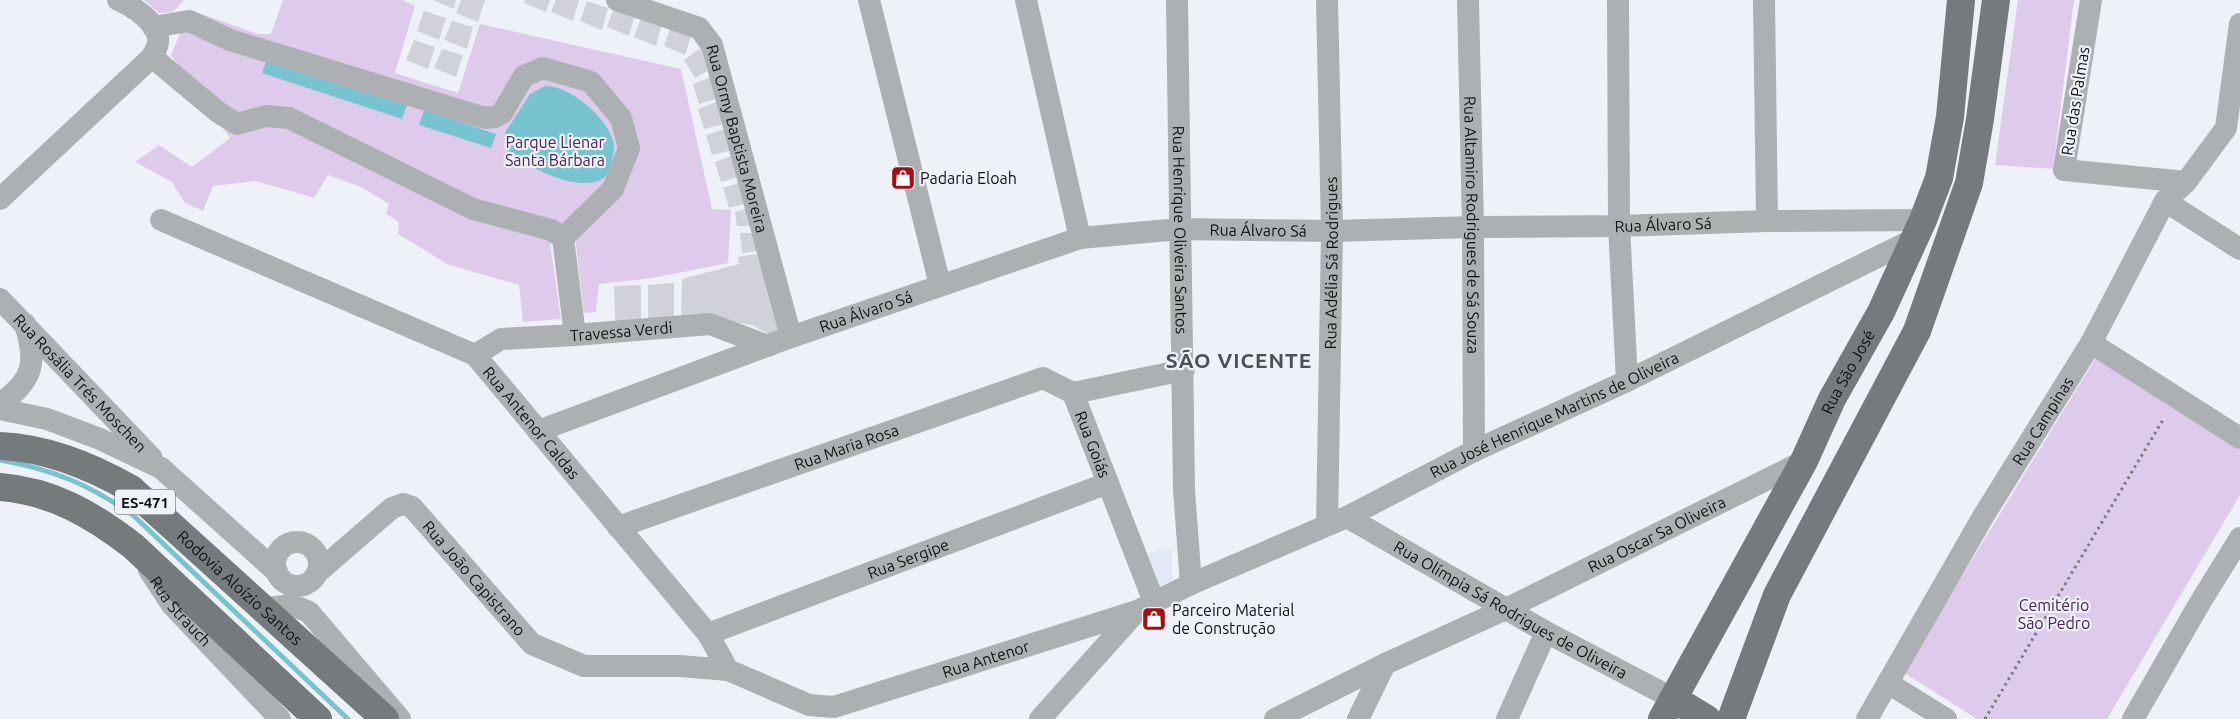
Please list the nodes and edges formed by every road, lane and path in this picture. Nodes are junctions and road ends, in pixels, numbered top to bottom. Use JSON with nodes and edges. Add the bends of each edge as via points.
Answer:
{"nodes":[{"id":1,"x":118,"y":0,"type":"edge"},
{"id":2,"x":617,"y":0,"type":"edge"},
{"id":3,"x":869,"y":0,"type":"edge"},
{"id":4,"x":1026,"y":0,"type":"edge"},
{"id":5,"x":1177,"y":0,"type":"edge"},
{"id":6,"x":1328,"y":0,"type":"edge"},
{"id":7,"x":1468,"y":0,"type":"edge"},
{"id":8,"x":1618,"y":0,"type":"edge"},
{"id":9,"x":1764,"y":0,"type":"edge"},
{"id":10,"x":1961,"y":0,"type":"edge"},
{"id":11,"x":1996,"y":0,"type":"edge"},
{"id":12,"x":2091,"y":0,"type":"edge"},
{"id":13,"x":2240,"y":24,"type":"edge"},
{"id":14,"x":154,"y":40,"type":"junction"},
{"id":15,"x":2233,"y":129,"type":"edge"},
{"id":16,"x":2186,"y":182,"type":"junction"},
{"id":17,"x":0,"y":199,"type":"edge"},
{"id":18,"x":2165,"y":201,"type":"junction"},
{"id":19,"x":161,"y":220,"type":"dead end"},
{"id":20,"x":1767,"y":221,"type":"junction"},
{"id":21,"x":1619,"y":226,"type":"junction"},
{"id":22,"x":1473,"y":227,"type":"junction"},
{"id":23,"x":1180,"y":229,"type":"junction"},
{"id":24,"x":1918,"y":229,"type":"junction"},
{"id":25,"x":1332,"y":231,"type":"junction"},
{"id":26,"x":564,"y":238,"type":"junction"},
{"id":27,"x":1080,"y":238,"type":"junction"},
{"id":28,"x":2240,"y":249,"type":"edge"},
{"id":29,"x":940,"y":285,"type":"junction"},
{"id":30,"x":0,"y":299,"type":"edge"},
{"id":31,"x":25,"y":324,"type":"junction"},
{"id":32,"x":575,"y":335,"type":"junction"},
{"id":33,"x":792,"y":338,"type":"junction"},
{"id":34,"x":2091,"y":343,"type":"junction"},
{"id":35,"x":768,"y":346,"type":"junction"},
{"id":36,"x":475,"y":355,"type":"junction"},
{"id":37,"x":1184,"y":370,"type":"junction"},
{"id":38,"x":1627,"y":381,"type":"junction"},
{"id":39,"x":1073,"y":392,"type":"junction"},
{"id":40,"x":0,"y":404,"type":"edge"},
{"id":41,"x":0,"y":409,"type":"edge"},
{"id":42,"x":2164,"y":418,"type":"dead end"},
{"id":43,"x":538,"y":431,"type":"junction"},
{"id":44,"x":2240,"y":438,"type":"edge"},
{"id":45,"x":0,"y":446,"type":"edge"},
{"id":46,"x":1474,"y":451,"type":"junction"},
{"id":47,"x":1804,"y":461,"type":"junction"},
{"id":48,"x":161,"y":468,"type":"junction"},
{"id":49,"x":1108,"y":483,"type":"junction"},
{"id":50,"x":0,"y":487,"type":"edge"},
{"id":51,"x":1337,"y":521,"type":"junction"},
{"id":52,"x":618,"y":527,"type":"junction"},
{"id":53,"x":2240,"y":538,"type":"edge"},
{"id":54,"x":351,"y":543,"type":"junction"},
{"id":55,"x":132,"y":546,"type":"junction"},
{"id":56,"x":286,"y":546,"type":"junction"},
{"id":57,"x":251,"y":547,"type":"junction"},
{"id":58,"x":313,"y":550,"type":"junction"},
{"id":59,"x":278,"y":575,"type":"junction"},
{"id":60,"x":315,"y":576,"type":"junction"},
{"id":61,"x":1191,"y":584,"type":"junction"},
{"id":62,"x":1146,"y":607,"type":"junction"},
{"id":63,"x":1508,"y":608,"type":"junction"},
{"id":64,"x":309,"y":612,"type":"junction"},
{"id":65,"x":248,"y":626,"type":"junction"},
{"id":66,"x":1546,"y":632,"type":"junction"},
{"id":67,"x":708,"y":634,"type":"junction"},
{"id":68,"x":1385,"y":664,"type":"junction"},
{"id":69,"x":728,"y":670,"type":"junction"},
{"id":70,"x":237,"y":672,"type":"junction"},
{"id":71,"x":1888,"y":684,"type":"junction"},
{"id":72,"x":1668,"y":709,"type":"edge"},
{"id":73,"x":280,"y":719,"type":"edge"},
{"id":74,"x":318,"y":719,"type":"edge"},
{"id":75,"x":385,"y":719,"type":"edge"},
{"id":76,"x":400,"y":719,"type":"edge"},
{"id":77,"x":1040,"y":719,"type":"edge"},
{"id":78,"x":1275,"y":719,"type":"edge"},
{"id":79,"x":1358,"y":719,"type":"edge"},
{"id":80,"x":1507,"y":719,"type":"edge"},
{"id":81,"x":1707,"y":719,"type":"edge"},
{"id":82,"x":1731,"y":719,"type":"edge"},
{"id":83,"x":1867,"y":719,"type":"edge"},
{"id":84,"x":1946,"y":719,"type":"edge"},
{"id":85,"x":1985,"y":719,"type":"edge"},
{"id":86,"x":2133,"y":719,"type":"edge"}],
"edges":[{"from":1,"to":14,"type":"street","via":[[136,10]]},
{"from":2,"to":33,"type":"street","name":"Rua Ormy Baptista Moreira","via":[[699,28],[712,45]]},
{"from":3,"to":29,"type":"street"},
{"from":4,"to":27,"type":"street"},
{"from":5,"to":23,"type":"street","name":"Rua Henrique Oliveira Santos"},
{"from":6,"to":25,"type":"street","name":"Rua Adélia Sá Rodrigues"},
{"from":7,"to":22,"type":"street","name":"Rua Altamiro Rodrigues de Sá Souza"},
{"from":8,"to":21,"type":"street"},
{"from":9,"to":20,"type":"street"},
{"from":10,"to":24,"type":"main road","name":"Rua São José","via":[[1950,117],[1939,178]]},
{"from":11,"to":82,"type":"main road","via":[[1969,183],[1917,331],[1777,595]]},
{"from":12,"to":16,"type":"street","name":"Rua das Palmas","via":[[2064,170]]},
{"from":13,"to":15,"type":"street"},
{"from":14,"to":17,"type":"street"},
{"from":14,"to":26,"type":"street","via":[[218,112],[237,124],[266,116],[289,118],[473,208],[551,230]]},
{"from":14,"to":26,"type":"street","via":[[189,21],[230,40],[485,118],[502,113],[524,76],[544,68],[591,82],[621,118],[629,148],[613,189]]},
{"from":15,"to":16,"type":"street","name":"Rua Campinas"},
{"from":16,"to":18,"type":"street","name":"Rua Campinas"},
{"from":18,"to":28,"type":"street"},
{"from":18,"to":34,"type":"street","name":"Rua Campinas"},
{"from":19,"to":36,"type":"street","name":"Rua Antenor Caldas"},
{"from":20,"to":21,"type":"street","name":"Rua Álvaro Sá"},
{"from":20,"to":24,"type":"street","name":"Rua Álvaro Sá"},
{"from":21,"to":22,"type":"street","name":"Rua Álvaro Sá"},
{"from":21,"to":38,"type":"street"},
{"from":22,"to":25,"type":"street","name":"Rua Álvaro Sá"},
{"from":22,"to":46,"type":"street","name":"Rua Altamiro Rodrigues de Sá Souza"},
{"from":23,"to":25,"type":"street","name":"Rua Álvaro Sá"},
{"from":23,"to":27,"type":"street","name":"Rua Álvaro Sá"},
{"from":23,"to":37,"type":"street","name":"Rua Henrique Oliveira Santos"},
{"from":24,"to":38,"type":"street","name":"Rua José Henrique Martins de Oliveira"},
{"from":24,"to":47,"type":"main road","name":"Rua São José","via":[[1881,312],[1832,399]]},
{"from":25,"to":51,"type":"street","name":"Rua Adélia Sá Rodrigues"},
{"from":26,"to":32,"type":"street"},
{"from":27,"to":29,"type":"street","name":"Rua Álvaro Sá"},
{"from":29,"to":33,"type":"street","name":"Rua Álvaro Sá"},
{"from":30,"to":31,"type":"street","name":"Rua Rosália Trés Moschen"},
{"from":31,"to":40,"type":"street","via":[[31,345],[29,374],[16,393]]},
{"from":31,"to":48,"type":"street","name":"Rua Rosália Trés Moschen"},
{"from":32,"to":35,"type":"street","name":"Travessa Verdi","via":[[710,324]]},
{"from":32,"to":36,"type":"street","name":"Travessa Verdi","via":[[501,339]]},
{"from":33,"to":35,"type":"street","name":"Rua Álvaro Sá"},
{"from":34,"to":44,"type":"street"},
{"from":34,"to":71,"type":"street","name":"Rua Campinas","via":[[1984,514]]},
{"from":35,"to":43,"type":"street","name":"Rua Álvaro Sá"},
{"from":36,"to":43,"type":"street","name":"Rua Antenor Caldas"},
{"from":37,"to":39,"type":"street","name":"Rua Goiás"},
{"from":37,"to":61,"type":"street","name":"Rua Henrique Oliveira Santos","via":[[1184,490]]},
{"from":38,"to":46,"type":"street","name":"Rua José Henrique Martins de Oliveira"},
{"from":39,"to":49,"type":"street","name":"Rua Goiás"},
{"from":39,"to":52,"type":"street","name":"Rua Maria Rosa","via":[[1043,378]]},
{"from":41,"to":48,"type":"street","via":[[56,422]]},
{"from":42,"to":85,"type":"path"},
{"from":43,"to":52,"type":"street","name":"Rua Antenor Caldas"},
{"from":45,"to":65,"type":"main road","name":"Rodovia Aloízio Santos","number":"ES-471","via":[[18,447],[73,461],[131,489]]},
{"from":46,"to":51,"type":"street","name":"Rua José Henrique Martins de Oliveira"},
{"from":47,"to":63,"type":"street","name":"Rua Oscar Sa Oliveira"},
{"from":47,"to":72,"type":"main road","name":"Rua São José"},
{"from":48,"to":57,"type":"street"},
{"from":49,"to":62,"type":"street","name":"Rua Goiás"},
{"from":49,"to":67,"type":"street","name":"Rua Sergipe"},
{"from":50,"to":55,"type":"main road","name":"Rodovia Aloízio Santos","number":"ES-471","via":[[39,493],[73,507],[102,522]]},
{"from":51,"to":61,"type":"street","name":"Rua José Henrique Martins de Oliveira"},
{"from":51,"to":63,"type":"street","name":"Rua Olímpia Sá Rodrigues de Oliveira"},
{"from":52,"to":67,"type":"street","name":"Rua Antenor Caldas"},
{"from":53,"to":86,"type":"street"},
{"from":54,"to":58,"type":"street"},
{"from":54,"to":60,"type":"street","name":"Rua João Capistrano"},
{"from":54,"to":69,"type":"street","name":"Rua João Capistrano","via":[[392,508],[403,504],[412,507],[532,644],[584,666],[680,666]]},
{"from":55,"to":65,"type":"main road","name":"Rodovia Aloízio Santos","number":"ES-471"},
{"from":55,"to":70,"type":"street","name":"Rua Strauch","via":[[172,605]]},
{"from":56,"to":57,"type":"street"},
{"from":56,"to":58,"type":"street","via":[[300,542]]},
{"from":56,"to":59,"type":"street","via":[[276,557]]},
{"from":57,"to":59,"type":"street"},
{"from":58,"to":60,"type":"street","via":[[318,557]]},
{"from":59,"to":60,"type":"street","via":[[286,583],[301,586]]},
{"from":59,"to":65,"type":"street"},
{"from":60,"to":64,"type":"street"},
{"from":61,"to":62,"type":"street"},
{"from":62,"to":69,"type":"street","name":"Rua Antenor","via":[[834,707],[809,705]]},
{"from":62,"to":77,"type":"street"},
{"from":63,"to":66,"type":"street","name":"Rua Olímpia Sá Rodrigues de Oliveira"},
{"from":63,"to":68,"type":"street","name":"Rua Oscar Sa Oliveira"},
{"from":64,"to":65,"type":"street","via":[[292,606]]},
{"from":64,"to":76,"type":"street"},
{"from":65,"to":70,"type":"street","name":"Rua Strauch","via":[[233,662]]},
{"from":65,"to":74,"type":"main road","name":"Rodovia Aloízio Santos","number":"ES-471"},
{"from":65,"to":75,"type":"main road","name":"Rodovia Aloízio Santos","number":"ES-471"},
{"from":66,"to":72,"type":"street","name":"Rua Olímpia Sá Rodrigues de Oliveira"},
{"from":66,"to":80,"type":"street"},
{"from":67,"to":69,"type":"street","name":"Rua Antenor Caldas"},
{"from":68,"to":78,"type":"street","name":"Rua Oscar Sa Oliveira"},
{"from":68,"to":79,"type":"street"},
{"from":70,"to":73,"type":"street","name":"Rua Strauch"},
{"from":71,"to":83,"type":"street","name":"Rua Campinas"},
{"from":71,"to":84,"type":"street"},
{"from":72,"to":81,"type":"main road"}]}
